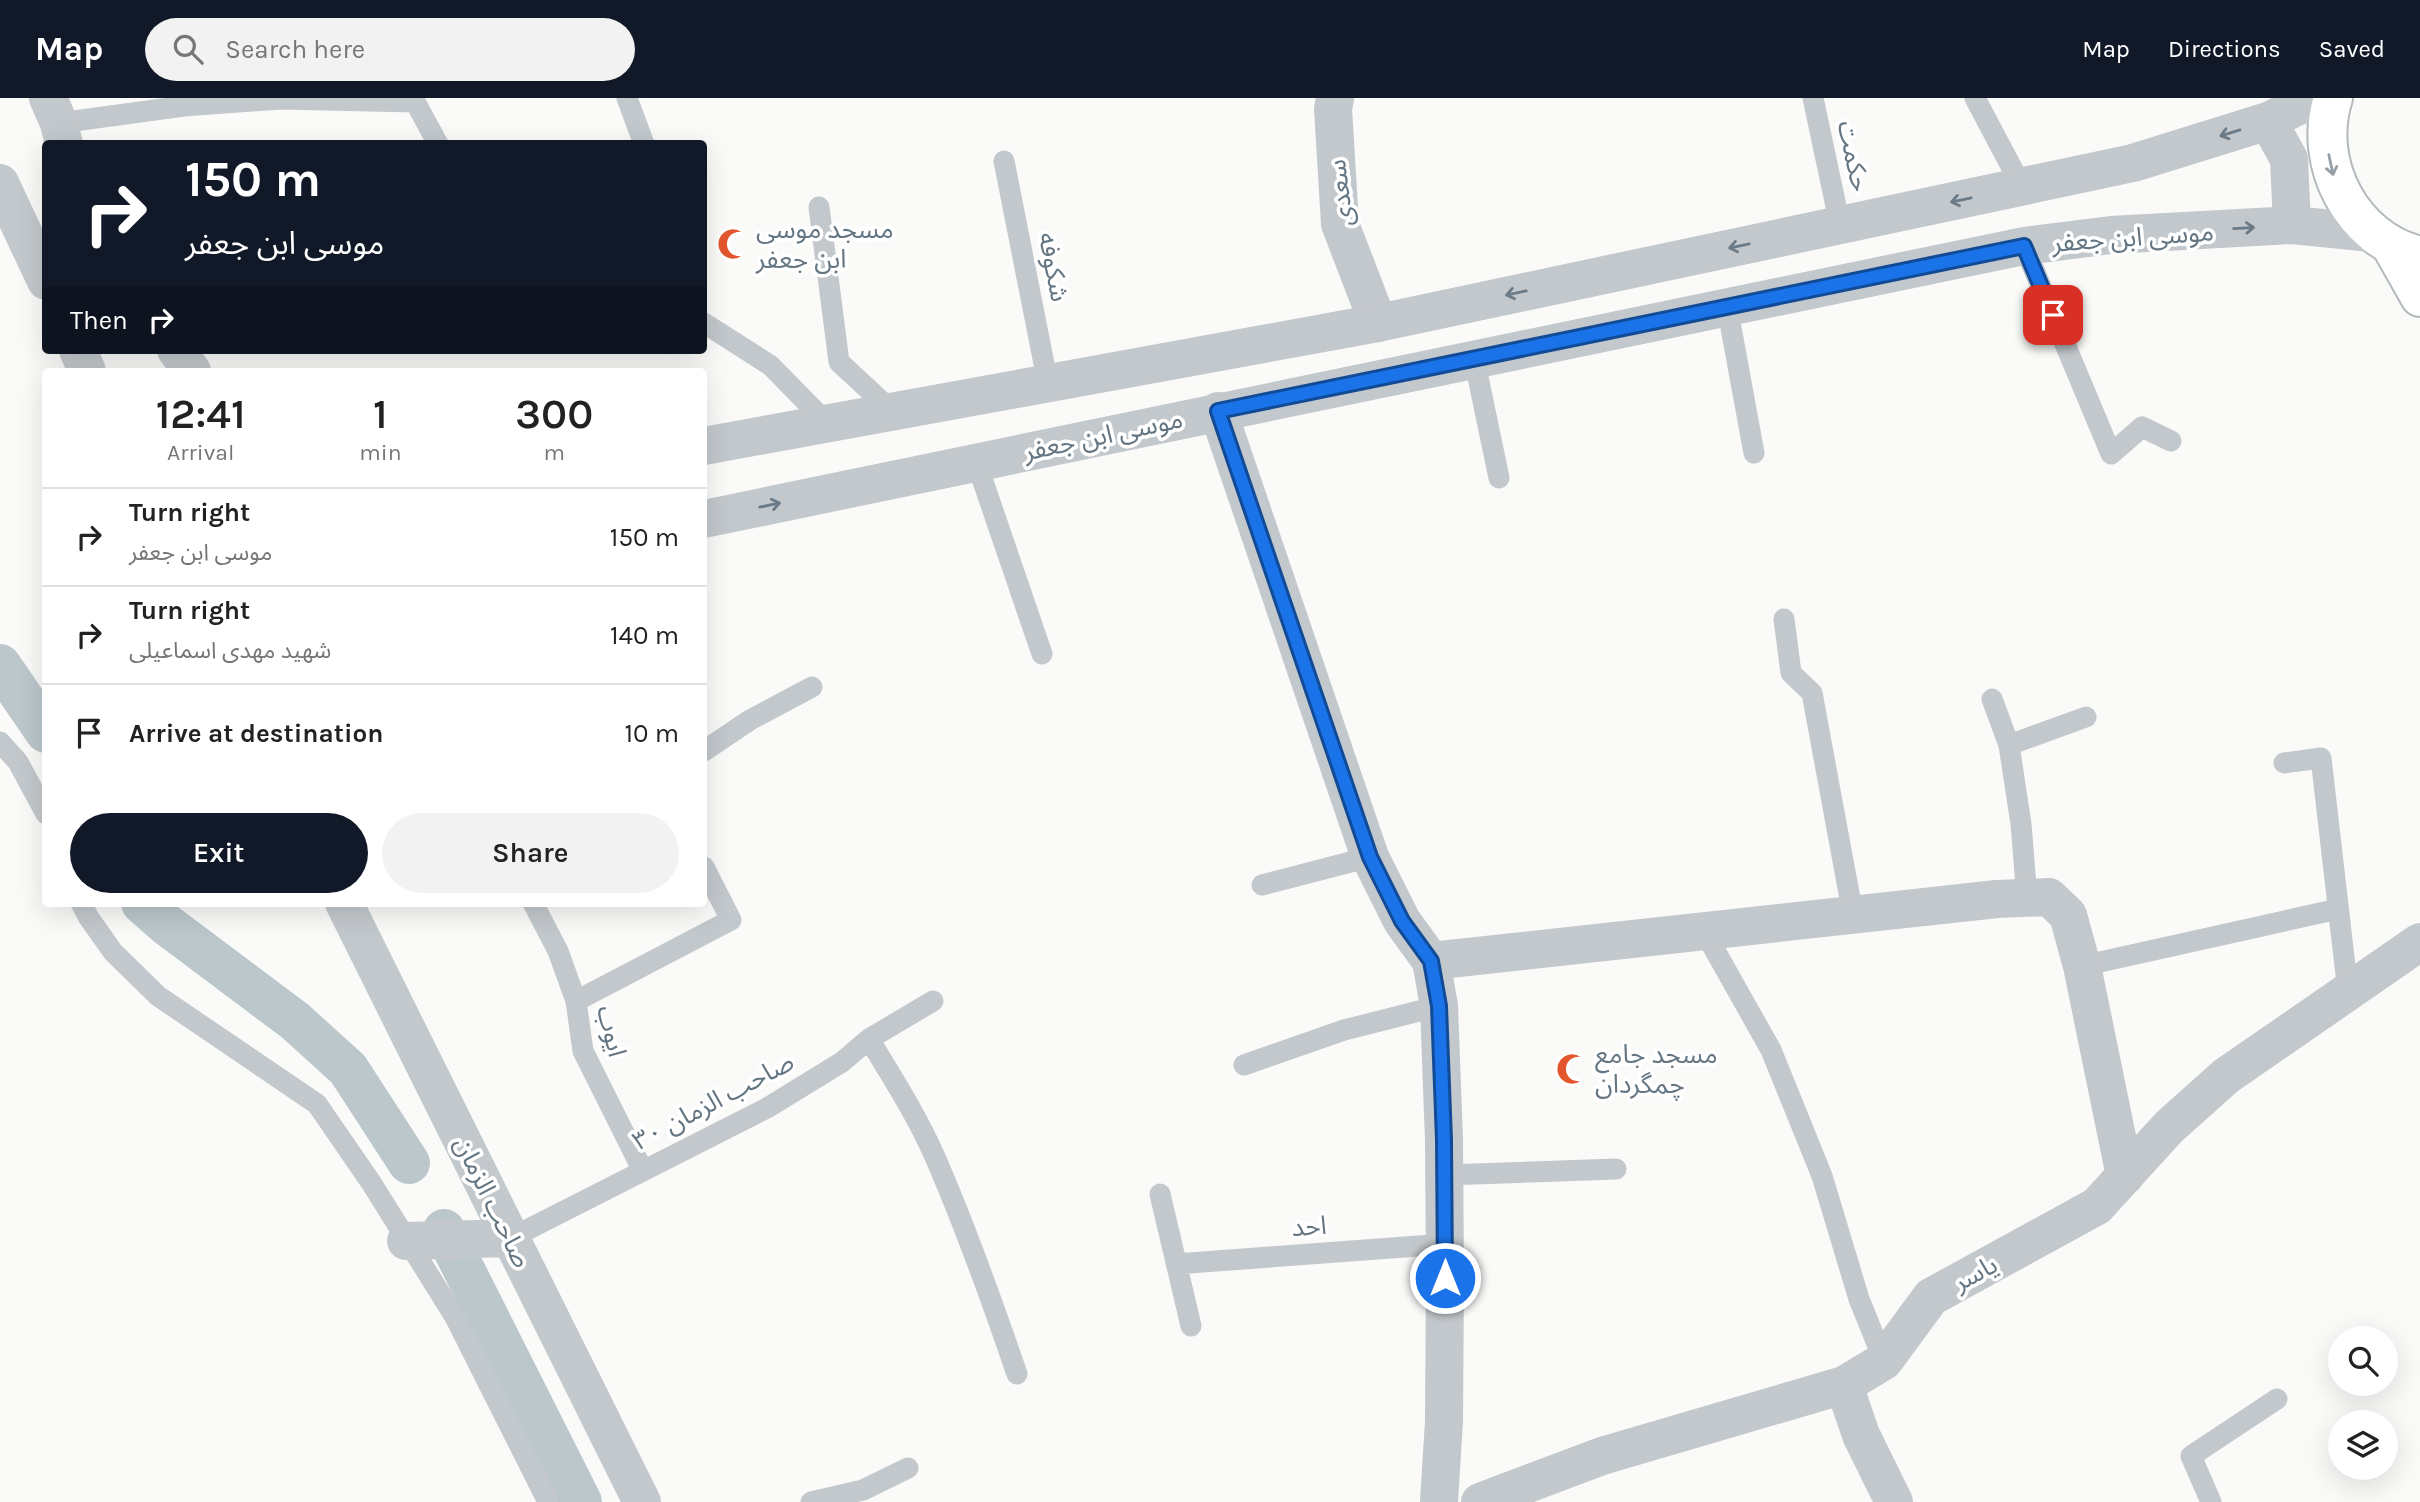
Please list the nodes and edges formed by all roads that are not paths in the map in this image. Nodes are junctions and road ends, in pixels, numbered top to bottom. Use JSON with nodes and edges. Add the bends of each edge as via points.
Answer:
{"nodes":[{"id":1,"x":627,"y":98,"type":"edge"},
{"id":2,"x":1335,"y":98,"type":"edge"},
{"id":3,"x":1813,"y":98,"type":"edge"},
{"id":4,"x":1975,"y":98,"type":"edge"},
{"id":5,"x":2315,"y":98,"type":"edge"},
{"id":6,"x":2333,"y":98,"type":"edge"},
{"id":7,"x":414,"y":100,"type":"edge"},
{"id":8,"x":57,"y":121,"type":"edge"},
{"id":9,"x":2268,"y":121,"type":"junction"},
{"id":10,"x":436,"y":140,"type":"edge"},
{"id":11,"x":643,"y":140,"type":"edge"},
{"id":12,"x":1004,"y":162,"type":"dead end"},
{"id":13,"x":0,"y":183,"type":"edge"},
{"id":14,"x":2022,"y":187,"type":"junction"},
{"id":15,"x":819,"y":206,"type":"dead end"},
{"id":16,"x":1840,"y":225,"type":"junction"},
{"id":17,"x":2292,"y":225,"type":"junction"},
{"id":18,"x":2394,"y":244,"type":"edge"},
{"id":19,"x":2024,"y":246,"type":"junction"},
{"id":20,"x":42,"y":272,"type":"edge"},
{"id":21,"x":2420,"y":297,"type":"edge"},
{"id":22,"x":1727,"y":306,"type":"junction"},
{"id":23,"x":1378,"y":323,"type":"junction"},
{"id":24,"x":707,"y":325,"type":"edge"},
{"id":25,"x":179,"y":354,"type":"edge"},
{"id":26,"x":1474,"y":358,"type":"junction"},
{"id":27,"x":190,"y":368,"type":"edge"},
{"id":28,"x":1048,"y":384,"type":"junction"},
{"id":29,"x":1218,"y":411,"type":"junction"},
{"id":30,"x":893,"y":412,"type":"junction"},
{"id":31,"x":828,"y":424,"type":"junction"},
{"id":32,"x":2171,"y":441,"type":"dead end"},
{"id":33,"x":707,"y":445,"type":"edge"},
{"id":34,"x":1754,"y":453,"type":"dead end"},
{"id":35,"x":976,"y":461,"type":"junction"},
{"id":36,"x":1499,"y":478,"type":"dead end"},
{"id":37,"x":707,"y":518,"type":"edge"},
{"id":38,"x":1784,"y":619,"type":"dead end"},
{"id":39,"x":1042,"y":654,"type":"dead end"},
{"id":40,"x":812,"y":687,"type":"dead end"},
{"id":41,"x":1992,"y":699,"type":"dead end"},
{"id":42,"x":2086,"y":717,"type":"dead end"},
{"id":43,"x":0,"y":742,"type":"edge"},
{"id":44,"x":2009,"y":745,"type":"junction"},
{"id":45,"x":707,"y":749,"type":"edge"},
{"id":46,"x":2284,"y":763,"type":"dead end"},
{"id":47,"x":42,"y":807,"type":"edge"},
{"id":48,"x":1370,"y":857,"type":"junction"},
{"id":49,"x":707,"y":873,"type":"edge"},
{"id":50,"x":1262,"y":885,"type":"dead end"},
{"id":51,"x":2027,"y":898,"type":"junction"},
{"id":52,"x":83,"y":907,"type":"edge"},
{"id":53,"x":346,"y":907,"type":"edge"},
{"id":54,"x":535,"y":907,"type":"edge"},
{"id":55,"x":2338,"y":909,"type":"junction"},
{"id":56,"x":1853,"y":915,"type":"junction"},
{"id":57,"x":1704,"y":931,"type":"junction"},
{"id":58,"x":2420,"y":942,"type":"edge"},
{"id":59,"x":1431,"y":961,"type":"junction"},
{"id":60,"x":2082,"y":966,"type":"junction"},
{"id":61,"x":2348,"y":992,"type":"junction"},
{"id":62,"x":576,"y":1001,"type":"junction"},
{"id":63,"x":933,"y":1001,"type":"dead end"},
{"id":64,"x":1439,"y":1006,"type":"junction"},
{"id":65,"x":869,"y":1040,"type":"junction"},
{"id":66,"x":1244,"y":1065,"type":"dead end"},
{"id":67,"x":1616,"y":1169,"type":"dead end"},
{"id":68,"x":643,"y":1171,"type":"junction"},
{"id":69,"x":1445,"y":1175,"type":"junction"},
{"id":70,"x":2125,"y":1176,"type":"junction"},
{"id":71,"x":1160,"y":1194,"type":"dead end"},
{"id":72,"x":511,"y":1237,"type":"junction"},
{"id":73,"x":406,"y":1241,"type":"junction"},
{"id":74,"x":1445,"y":1244,"type":"junction"},
{"id":75,"x":1177,"y":1264,"type":"junction"},
{"id":76,"x":1191,"y":1326,"type":"dead end"},
{"id":77,"x":1884,"y":1361,"type":"junction"},
{"id":78,"x":1017,"y":1374,"type":"dead end"},
{"id":79,"x":1844,"y":1385,"type":"junction"},
{"id":80,"x":2277,"y":1399,"type":"dead end"},
{"id":81,"x":908,"y":1468,"type":"dead end"},
{"id":82,"x":548,"y":1502,"type":"edge"},
{"id":83,"x":642,"y":1502,"type":"edge"},
{"id":84,"x":811,"y":1502,"type":"edge"},
{"id":85,"x":1439,"y":1502,"type":"edge"},
{"id":86,"x":1480,"y":1502,"type":"edge"},
{"id":87,"x":1894,"y":1502,"type":"edge"},
{"id":88,"x":2211,"y":1502,"type":"edge"}],
"edges":[{"from":1,"to":11,"type":"lane"},
{"from":2,"to":23,"type":"street","name":"سعدی","via":[[1340,224]]},
{"from":3,"to":16,"type":"lane","name":"حکمت"},
{"from":4,"to":14,"type":"lane"},
{"from":5,"to":9,"type":"street"},
{"from":6,"to":18,"type":"main road","one_way":true,"via":[[2326,133],[2331,171],[2347,205]]},
{"from":7,"to":8,"type":"lane","via":[[281,99]]},
{"from":7,"to":10,"type":"lane"},
{"from":9,"to":14,"type":"street","one_way":true,"via":[[2133,163]]},
{"from":9,"to":17,"type":"street","via":[[2289,159]]},
{"from":12,"to":28,"type":"lane","name":"شکوفه"},
{"from":13,"to":20,"type":"street"},
{"from":14,"to":16,"type":"street","one_way":true},
{"from":15,"to":30,"type":"lane","via":[[839,362]]},
{"from":16,"to":23,"type":"street","one_way":true},
{"from":17,"to":18,"type":"street","name":"موسی ابن جعفر"},
{"from":19,"to":17,"type":"street","name":"موسی ابن جعفر","one_way":true,"via":[[2111,235]]},
{"from":18,"to":21,"type":"main road"},
{"from":19,"to":22,"type":"street","name":"موسی ابن جعفر"},
{"from":19,"to":32,"type":"lane","via":[[2111,454],[2142,427]]},
{"from":22,"to":26,"type":"street","name":"موسی ابن جعفر"},
{"from":22,"to":34,"type":"lane"},
{"from":23,"to":28,"type":"street"},
{"from":24,"to":31,"type":"lane","via":[[770,365]]},
{"from":25,"to":27,"type":"street"},
{"from":26,"to":29,"type":"street","name":"موسی ابن جعفر"},
{"from":26,"to":36,"type":"lane"},
{"from":28,"to":30,"type":"street"},
{"from":29,"to":35,"type":"street","name":"موسی ابن جعفر"},
{"from":29,"to":48,"type":"street"},
{"from":30,"to":31,"type":"street"},
{"from":31,"to":33,"type":"street"},
{"from":37,"to":35,"type":"street","name":"موسی ابن جعفر","one_way":true},
{"from":35,"to":39,"type":"lane"},
{"from":38,"to":56,"type":"lane","via":[[1791,673],[1812,692]]},
{"from":40,"to":45,"type":"lane"},
{"from":41,"to":44,"type":"lane"},
{"from":42,"to":44,"type":"lane"},
{"from":43,"to":47,"type":"lane","via":[[18,762]]},
{"from":44,"to":51,"type":"lane"},
{"from":46,"to":55,"type":"lane","via":[[2321,758]]},
{"from":48,"to":50,"type":"lane"},
{"from":48,"to":59,"type":"street","via":[[1402,921]]},
{"from":49,"to":62,"type":"lane","via":[[731,920]]},
{"from":51,"to":56,"type":"street"},
{"from":51,"to":60,"type":"street","via":[[2049,897],[2068,915]]},
{"from":52,"to":73,"type":"lane","via":[[113,952],[158,996],[317,1104]]},
{"from":53,"to":72,"type":"street","name":"صاحب الزمان"},
{"from":54,"to":62,"type":"lane","name":"ایوب"},
{"from":55,"to":60,"type":"lane"},
{"from":55,"to":61,"type":"lane"},
{"from":56,"to":57,"type":"street"},
{"from":57,"to":59,"type":"street"},
{"from":57,"to":77,"type":"lane","via":[[1771,1049],[1822,1176],[1859,1299]]},
{"from":58,"to":61,"type":"street","name":"یاسر"},
{"from":59,"to":64,"type":"street"},
{"from":60,"to":70,"type":"street"},
{"from":61,"to":70,"type":"street","name":"یاسر","via":[[2226,1076]]},
{"from":62,"to":68,"type":"lane","name":"ایوب","via":[[583,1051]]},
{"from":63,"to":65,"type":"lane","name":"صاحب الزمان ۳۰"},
{"from":64,"to":66,"type":"lane","via":[[1344,1030]]},
{"from":64,"to":69,"type":"street"},
{"from":65,"to":68,"type":"lane","name":"صاحب الزمان ۳۰","via":[[767,1108]]},
{"from":65,"to":78,"type":"lane","via":[[934,1155]]},
{"from":67,"to":69,"type":"lane"},
{"from":68,"to":72,"type":"lane","name":"صاحب الزمان ۳۰"},
{"from":69,"to":74,"type":"street"},
{"from":70,"to":77,"type":"street","name":"یاسر","via":[[2097,1206],[1931,1297]]},
{"from":71,"to":75,"type":"lane"},
{"from":72,"to":73,"type":"street"},
{"from":72,"to":83,"type":"street","name":"صاحب الزمان"},
{"from":73,"to":82,"type":"lane","via":[[455,1317]]},
{"from":74,"to":75,"type":"lane","name":"احد"},
{"from":74,"to":85,"type":"street"},
{"from":75,"to":76,"type":"lane"},
{"from":77,"to":79,"type":"street","name":"یاسر"},
{"from":79,"to":86,"type":"street","name":"یاسر","via":[[1602,1456]]},
{"from":79,"to":87,"type":"street","via":[[1861,1436]]},
{"from":80,"to":88,"type":"lane","via":[[2191,1456]]},
{"from":81,"to":84,"type":"lane","via":[[863,1490]]}]}
